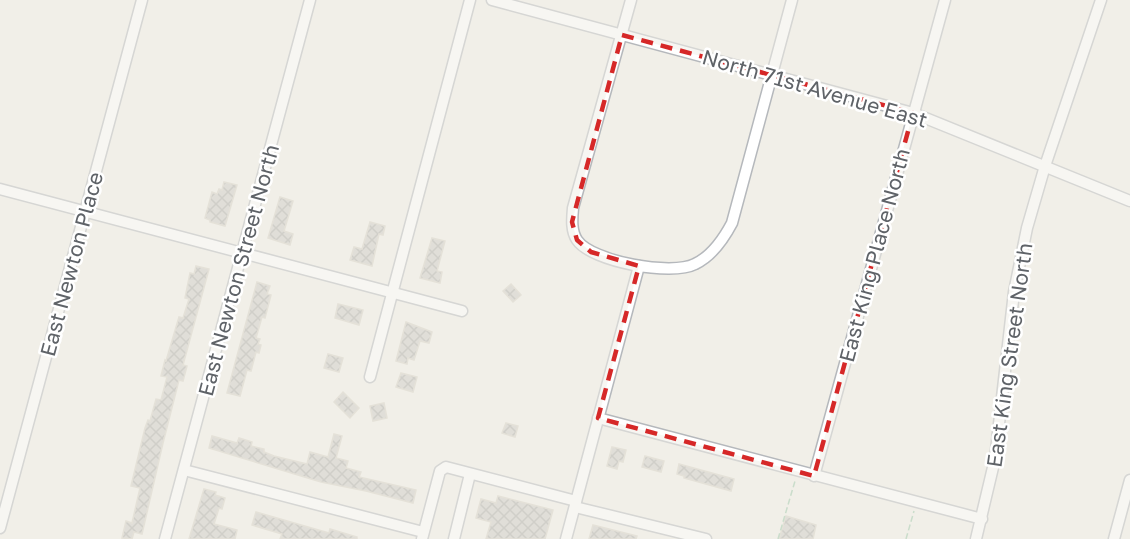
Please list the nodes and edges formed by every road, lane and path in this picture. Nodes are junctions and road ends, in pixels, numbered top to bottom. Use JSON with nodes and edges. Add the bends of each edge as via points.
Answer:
{"nodes":[{"id":1,"x":142,"y":0,"type":"edge"},
{"id":2,"x":310,"y":0,"type":"edge"},
{"id":3,"x":470,"y":0,"type":"edge"},
{"id":4,"x":492,"y":0,"type":"edge"},
{"id":5,"x":631,"y":0,"type":"edge"},
{"id":6,"x":792,"y":0,"type":"edge"},
{"id":7,"x":945,"y":0,"type":"edge"},
{"id":8,"x":1101,"y":0,"type":"edge"},
{"id":9,"x":622,"y":34,"type":"junction"},
{"id":10,"x":772,"y":75,"type":"junction"},
{"id":11,"x":913,"y":113,"type":"junction"},
{"id":12,"x":1045,"y":166,"type":"junction"},
{"id":13,"x":0,"y":189,"type":"edge"},
{"id":14,"x":1130,"y":201,"type":"edge"},
{"id":15,"x":85,"y":212,"type":"junction"},
{"id":16,"x":242,"y":253,"type":"junction"},
{"id":17,"x":639,"y":266,"type":"junction"},
{"id":18,"x":392,"y":293,"type":"junction"},
{"id":19,"x":462,"y":311,"type":"dead end"},
{"id":20,"x":370,"y":377,"type":"dead end"},
{"id":21,"x":598,"y":418,"type":"junction"},
{"id":22,"x":184,"y":470,"type":"junction"},
{"id":23,"x":798,"y":472,"type":"junction"},
{"id":24,"x":471,"y":474,"type":"junction"},
{"id":25,"x":814,"y":476,"type":"junction"},
{"id":26,"x":1130,"y":480,"type":"edge"},
{"id":27,"x":916,"y":502,"type":"junction"},
{"id":28,"x":575,"y":504,"type":"junction"},
{"id":29,"x":982,"y":519,"type":"junction"},
{"id":30,"x":0,"y":528,"type":"edge"},
{"id":31,"x":422,"y":536,"type":"edge"},
{"id":32,"x":165,"y":539,"type":"edge"},
{"id":33,"x":454,"y":539,"type":"edge"},
{"id":34,"x":566,"y":539,"type":"edge"},
{"id":35,"x":706,"y":539,"type":"edge"},
{"id":36,"x":778,"y":539,"type":"edge"},
{"id":37,"x":906,"y":539,"type":"edge"},
{"id":38,"x":976,"y":539,"type":"edge"},
{"id":39,"x":1114,"y":539,"type":"edge"}],
"edges":[{"from":1,"to":15,"type":"street","name":"East Newton Place"},
{"from":2,"to":16,"type":"street","name":"East Newton Street North"},
{"from":3,"to":18,"type":"street"},
{"from":4,"to":9,"type":"street","name":"North 71st Avenue East"},
{"from":5,"to":9,"type":"street"},
{"from":6,"to":10,"type":"street"},
{"from":7,"to":11,"type":"street","name":"East King Place North"},
{"from":8,"to":12,"type":"street","name":"East King Street North"},
{"from":9,"to":10,"type":"street","name":"North 71st Avenue East"},
{"from":9,"to":17,"type":"street","via":[[572,222],[577,240],[591,252]]},
{"from":10,"to":11,"type":"street","name":"North 71st Avenue East"},
{"from":10,"to":17,"type":"street","via":[[726,234],[710,255],[688,267],[674,270]]},
{"from":11,"to":12,"type":"street","name":"North 71st Avenue East"},
{"from":11,"to":25,"type":"street","name":"East King Place North"},
{"from":12,"to":14,"type":"street","name":"North 71st Avenue East"},
{"from":12,"to":29,"type":"street","name":"East King Street North","via":[[1014,292],[995,459]]},
{"from":13,"to":15,"type":"street"},
{"from":15,"to":16,"type":"street"},
{"from":15,"to":30,"type":"street","name":"East Newton Place"},
{"from":16,"to":18,"type":"street"},
{"from":16,"to":22,"type":"street","name":"East Newton Street North"},
{"from":17,"to":21,"type":"street"},
{"from":18,"to":19,"type":"street"},
{"from":18,"to":20,"type":"street"},
{"from":21,"to":23,"type":"street"},
{"from":21,"to":28,"type":"street"},
{"from":22,"to":31,"type":"street"},
{"from":22,"to":32,"type":"street","name":"East Newton Street North"},
{"from":23,"to":25,"type":"street"},
{"from":23,"to":36,"type":"path"},
{"from":24,"to":28,"type":"street"},
{"from":24,"to":31,"type":"street","via":[[446,468],[440,471]]},
{"from":24,"to":33,"type":"street"},
{"from":25,"to":27,"type":"street"},
{"from":26,"to":39,"type":"street"},
{"from":27,"to":29,"type":"street"},
{"from":27,"to":37,"type":"path"},
{"from":28,"to":34,"type":"street"},
{"from":28,"to":35,"type":"street"},
{"from":29,"to":38,"type":"street","name":"East King Street North"}]}
